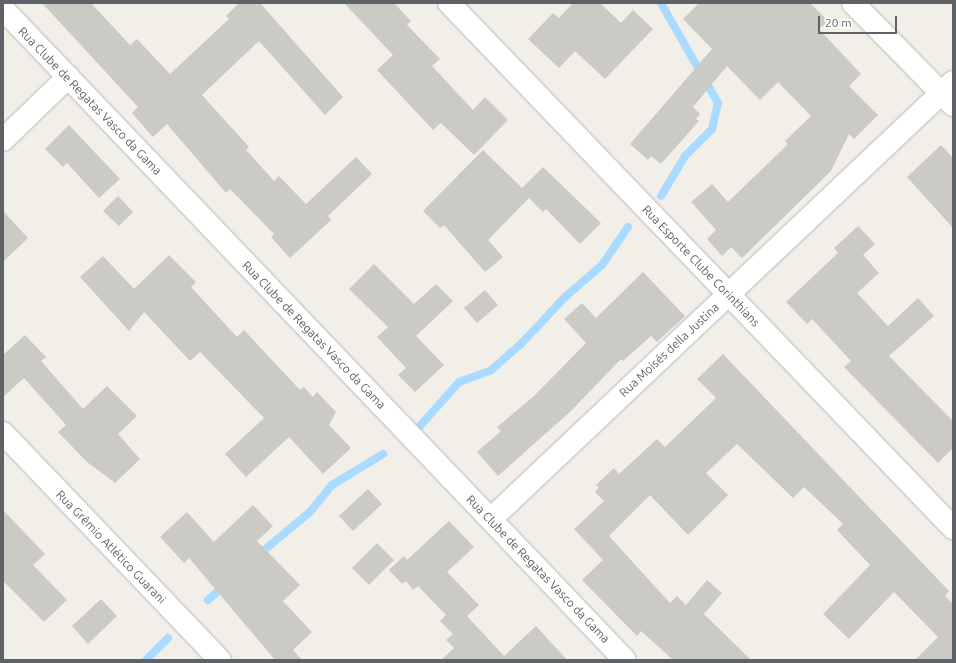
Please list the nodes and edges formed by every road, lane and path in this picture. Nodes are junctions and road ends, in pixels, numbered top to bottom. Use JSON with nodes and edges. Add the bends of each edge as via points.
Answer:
{"nodes":[{"id":1,"x":449,"y":3,"type":"edge"},
{"id":2,"x":853,"y":3,"type":"edge"},
{"id":3,"x":3,"y":9,"type":"edge"},
{"id":4,"x":68,"y":77,"type":"junction"},
{"id":5,"x":949,"y":93,"type":"edge"},
{"id":6,"x":3,"y":140,"type":"edge"},
{"id":7,"x":728,"y":294,"type":"junction"},
{"id":8,"x":3,"y":433,"type":"edge"},
{"id":9,"x":491,"y":520,"type":"junction"},
{"id":10,"x":953,"y":528,"type":"edge"},
{"id":11,"x":220,"y":660,"type":"edge"},
{"id":12,"x":625,"y":660,"type":"edge"}],
"edges":[{"from":1,"to":7,"type":"street","name":"Rua Esporte Clube Corinthians"},
{"from":2,"to":5,"type":"street"},
{"from":3,"to":4,"type":"street","name":"Rua Clube de Regatas Vasco da Gama"},
{"from":4,"to":6,"type":"street"},
{"from":4,"to":9,"type":"street","name":"Rua Clube de Regatas Vasco da Gama"},
{"from":5,"to":7,"type":"street","name":"Rua Moisés della Justina"},
{"from":7,"to":9,"type":"street","name":"Rua Moisés della Justina"},
{"from":7,"to":10,"type":"street","name":"Rua Esporte Clube Corinthians"},
{"from":8,"to":11,"type":"street","name":"Rua Grêmio Atlético Guarani"},
{"from":9,"to":12,"type":"street","name":"Rua Clube de Regatas Vasco da Gama"}]}
